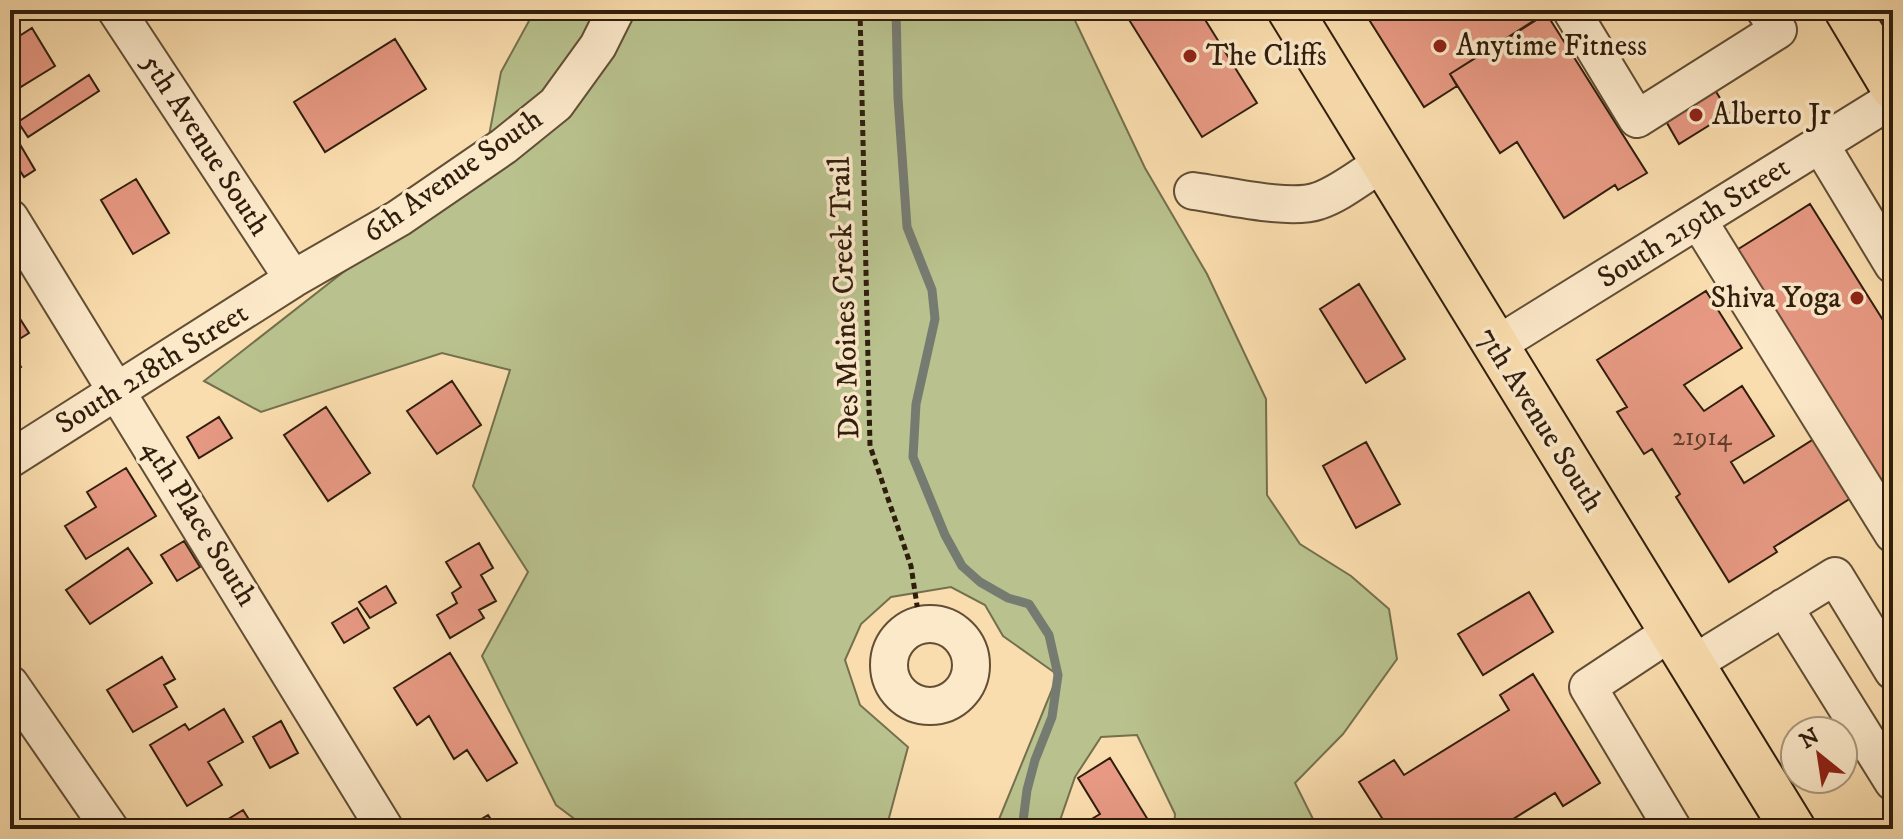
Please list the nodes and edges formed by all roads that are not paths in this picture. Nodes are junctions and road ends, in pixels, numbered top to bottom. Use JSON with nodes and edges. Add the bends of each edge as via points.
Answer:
{"nodes":[{"id":1,"x":116,"y":10,"type":"edge"},
{"id":2,"x":616,"y":10,"type":"edge"},
{"id":3,"x":1290,"y":10,"type":"edge"},
{"id":4,"x":1571,"y":10,"type":"edge"},
{"id":5,"x":1765,"y":10,"type":"edge"},
{"id":6,"x":1847,"y":10,"type":"edge"},
{"id":7,"x":1893,"y":87,"type":"edge"},
{"id":8,"x":1893,"y":99,"type":"edge"},
{"id":9,"x":1820,"y":144,"type":"junction"},
{"id":10,"x":1383,"y":163,"type":"junction"},
{"id":11,"x":1193,"y":191,"type":"dead end"},
{"id":12,"x":10,"y":218,"type":"edge"},
{"id":13,"x":1698,"y":220,"type":"junction"},
{"id":14,"x":1893,"y":265,"type":"edge"},
{"id":15,"x":293,"y":279,"type":"junction"},
{"id":16,"x":1495,"y":346,"type":"junction"},
{"id":17,"x":117,"y":391,"type":"junction"},
{"id":18,"x":10,"y":459,"type":"edge"},
{"id":19,"x":1893,"y":534,"type":"edge"},
{"id":20,"x":1784,"y":607,"type":"junction"},
{"id":21,"x":1681,"y":648,"type":"junction"},
{"id":22,"x":1893,"y":671,"type":"edge"},
{"id":23,"x":10,"y":684,"type":"edge"},
{"id":24,"x":1893,"y":782,"type":"edge"},
{"id":25,"x":110,"y":829,"type":"edge"},
{"id":26,"x":385,"y":829,"type":"edge"},
{"id":27,"x":1673,"y":829,"type":"edge"},
{"id":28,"x":1793,"y":829,"type":"edge"}],
"edges":[{"from":1,"to":15,"type":"street","name":"5th Avenue South"},
{"from":2,"to":15,"type":"street","name":"6th Avenue South","via":[[598,46],[556,104],[399,218]]},
{"from":3,"to":10,"type":"main road","name":"7th Avenue South"},
{"from":4,"to":5,"type":"street","via":[[1637,119],[1778,30]]},
{"from":6,"to":7,"type":"main road"},
{"from":8,"to":9,"type":"street","name":"South 219th Street"},
{"from":9,"to":13,"type":"street","name":"South 219th Street"},
{"from":9,"to":14,"type":"street"},
{"from":10,"to":11,"type":"street","via":[[1306,204]]},
{"from":10,"to":16,"type":"main road","name":"7th Avenue South"},
{"from":12,"to":17,"type":"street","name":"4th Place South"},
{"from":13,"to":16,"type":"street","name":"South 219th Street"},
{"from":13,"to":19,"type":"street"},
{"from":15,"to":17,"type":"street","name":"South 218th Street"},
{"from":16,"to":21,"type":"main road","name":"7th Avenue South"},
{"from":17,"to":18,"type":"street","name":"South 218th Street"},
{"from":17,"to":26,"type":"street","name":"4th Place South"},
{"from":20,"to":21,"type":"street"},
{"from":20,"to":22,"type":"street","via":[[1835,576]]},
{"from":20,"to":24,"type":"street"},
{"from":21,"to":27,"type":"street","via":[[1588,687]]},
{"from":21,"to":28,"type":"main road","name":"7th Avenue South"},
{"from":23,"to":25,"type":"street"}]}
